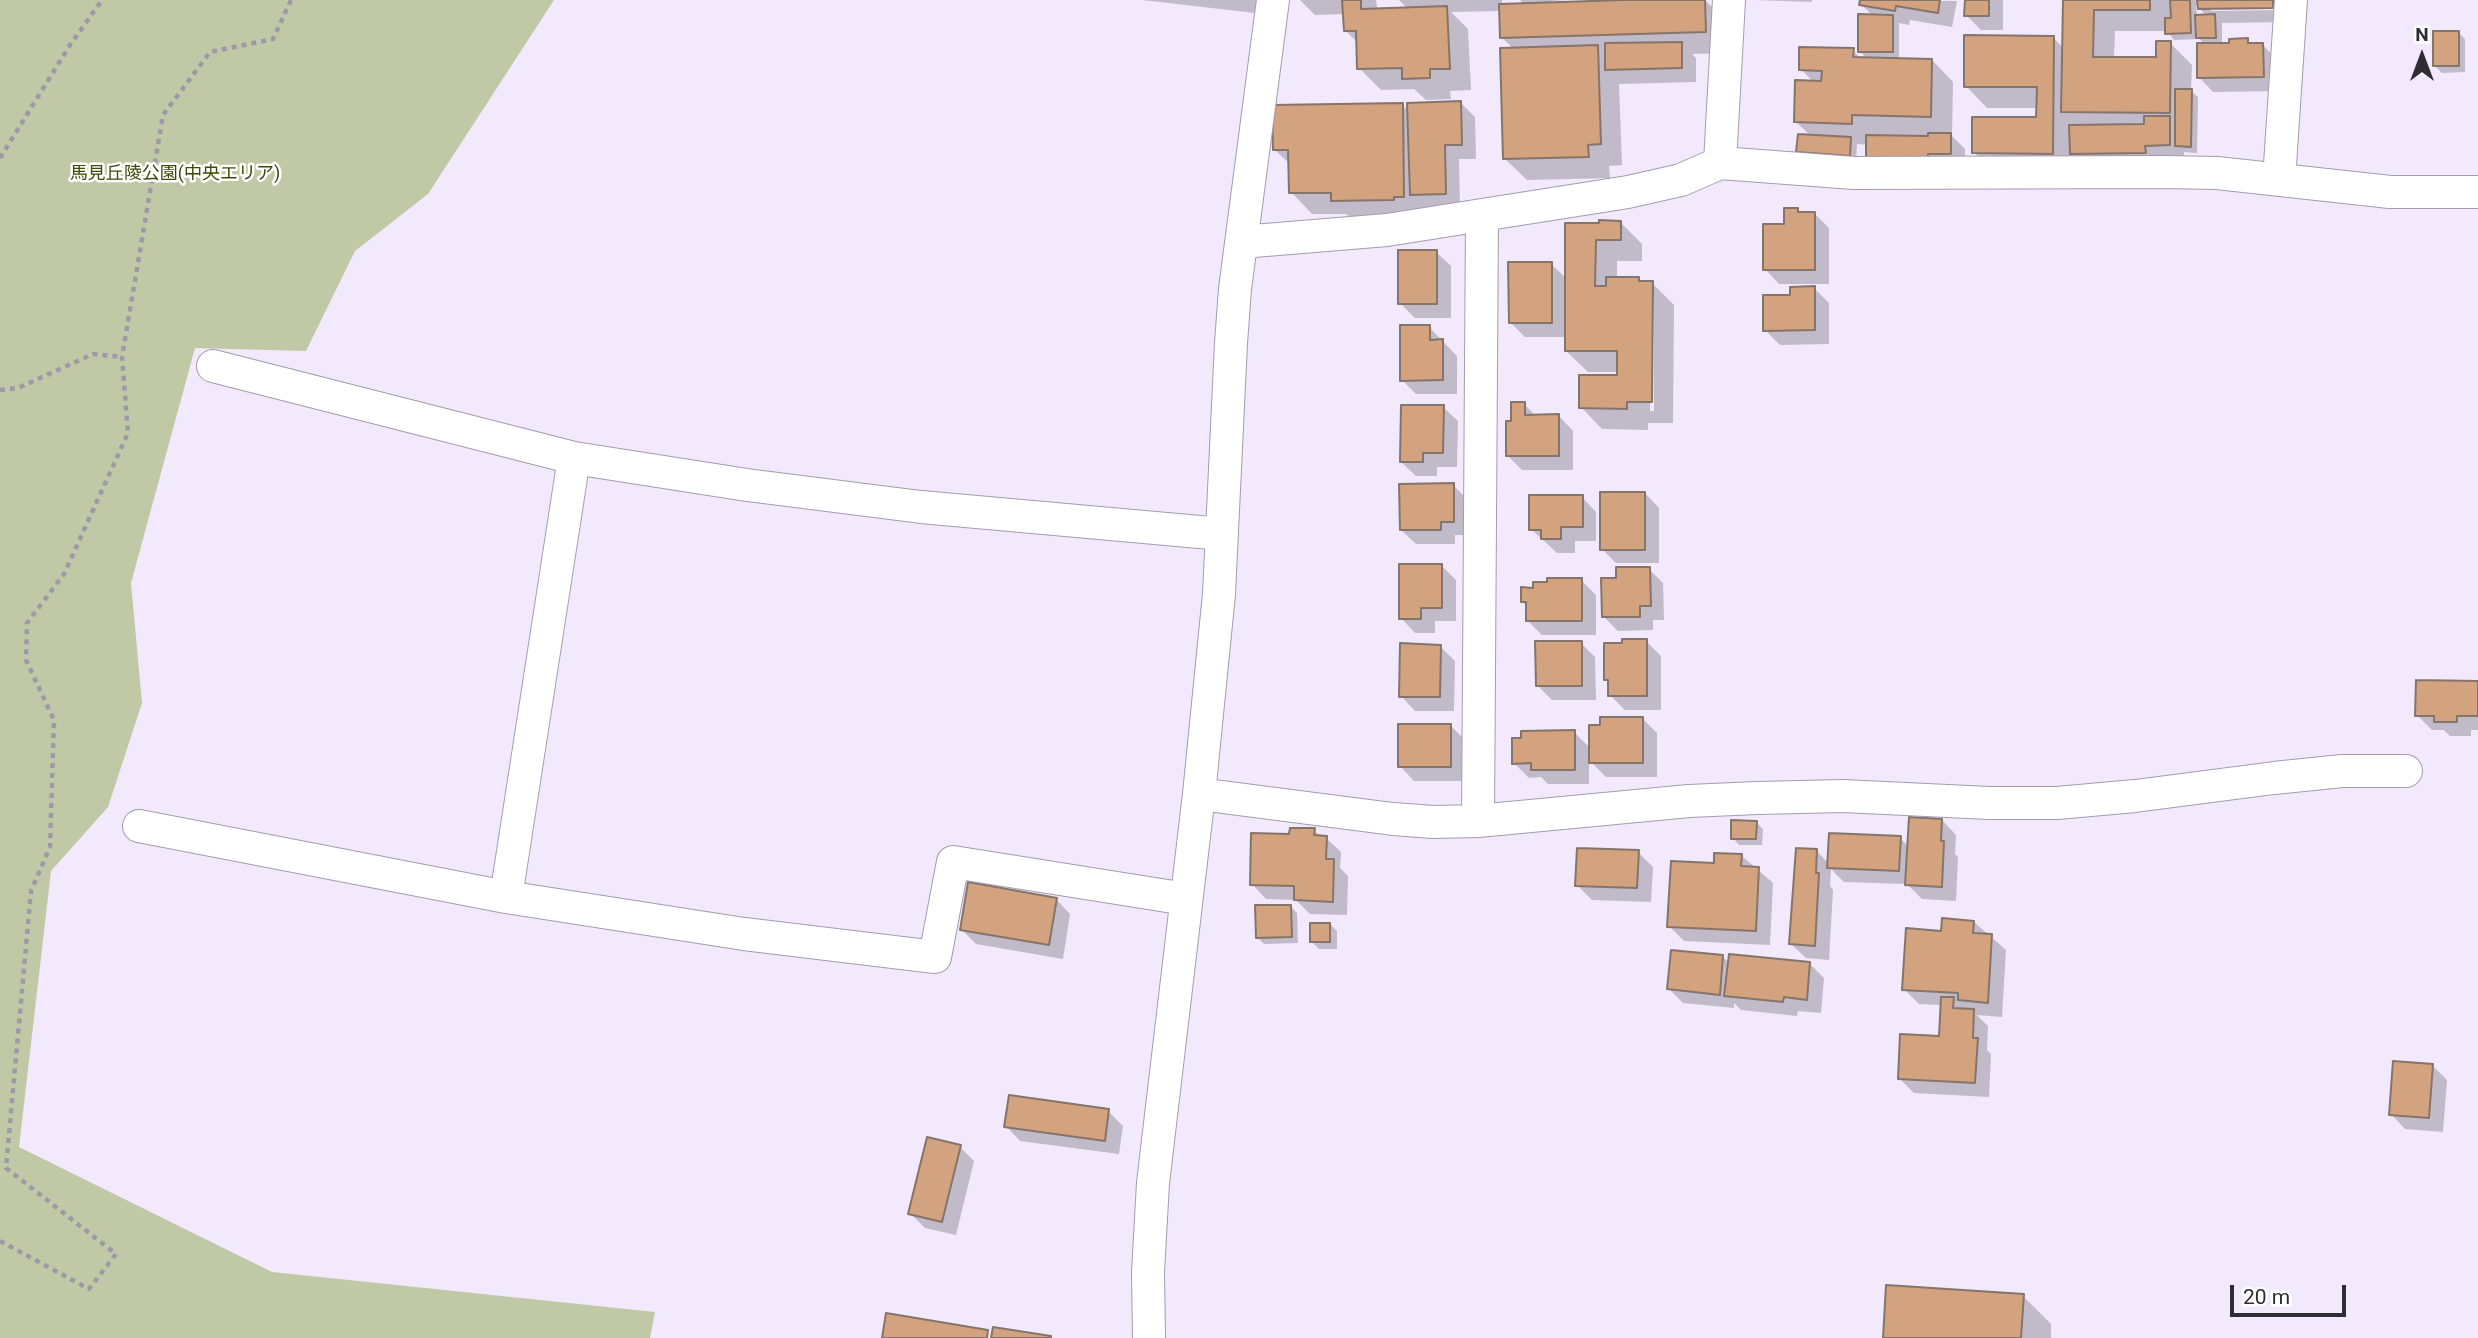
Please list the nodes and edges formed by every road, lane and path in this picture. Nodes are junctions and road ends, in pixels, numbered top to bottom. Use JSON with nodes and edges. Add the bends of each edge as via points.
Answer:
{"nodes":[{"id":1,"x":102,"y":0,"type":"edge"},
{"id":2,"x":291,"y":0,"type":"edge"},
{"id":3,"x":1273,"y":0,"type":"edge"},
{"id":4,"x":1729,"y":0,"type":"edge"},
{"id":5,"x":2291,"y":0,"type":"edge"},
{"id":6,"x":0,"y":158,"type":"edge"},
{"id":7,"x":1720,"y":163,"type":"junction"},
{"id":8,"x":2279,"y":180,"type":"junction"},
{"id":9,"x":2478,"y":192,"type":"edge"},
{"id":10,"x":1482,"y":215,"type":"junction"},
{"id":11,"x":1241,"y":242,"type":"junction"},
{"id":12,"x":122,"y":357,"type":"junction"},
{"id":13,"x":213,"y":366,"type":"dead end"},
{"id":14,"x":0,"y":390,"type":"edge"},
{"id":15,"x":574,"y":458,"type":"junction"},
{"id":16,"x":1222,"y":534,"type":"junction"},
{"id":17,"x":2406,"y":771,"type":"dead end"},
{"id":18,"x":1199,"y":794,"type":"junction"},
{"id":19,"x":1478,"y":821,"type":"junction"},
{"id":20,"x":139,"y":826,"type":"dead end"},
{"id":21,"x":506,"y":897,"type":"junction"},
{"id":22,"x":1186,"y":899,"type":"junction"},
{"id":23,"x":0,"y":1241,"type":"edge"},
{"id":24,"x":1149,"y":1338,"type":"edge"}],
"edges":[{"from":1,"to":6,"type":"path"},
{"from":2,"to":12,"type":"path","via":[[273,39],[210,52],[163,115]]},
{"from":3,"to":11,"type":"street"},
{"from":4,"to":7,"type":"street"},
{"from":5,"to":8,"type":"street"},
{"from":7,"to":8,"type":"street","via":[[1854,173],[2165,172]]},
{"from":7,"to":10,"type":"street","via":[[1681,180],[1628,192]]},
{"from":8,"to":9,"type":"street","via":[[2390,192]]},
{"from":10,"to":11,"type":"street","via":[[1333,236]]},
{"from":10,"to":19,"type":"street"},
{"from":11,"to":16,"type":"street"},
{"from":12,"to":14,"type":"path","via":[[93,355],[18,388]]},
{"from":12,"to":23,"type":"path","via":[[128,433],[64,574],[27,623],[26,660],[54,720],[50,847],[31,891],[6,1168],[116,1254],[89,1289]]},
{"from":13,"to":15,"type":"street"},
{"from":15,"to":16,"type":"street","via":[[921,508]]},
{"from":15,"to":21,"type":"street"},
{"from":16,"to":18,"type":"street"},
{"from":17,"to":19,"type":"street","via":[[2342,771],[2057,803],[1757,798]]},
{"from":18,"to":19,"type":"street","via":[[1393,819]]},
{"from":18,"to":22,"type":"street"},
{"from":20,"to":21,"type":"street"},
{"from":21,"to":22,"type":"street","via":[[744,934],[935,957],[953,862]]},
{"from":22,"to":24,"type":"street","via":[[1153,1183]]}]}
